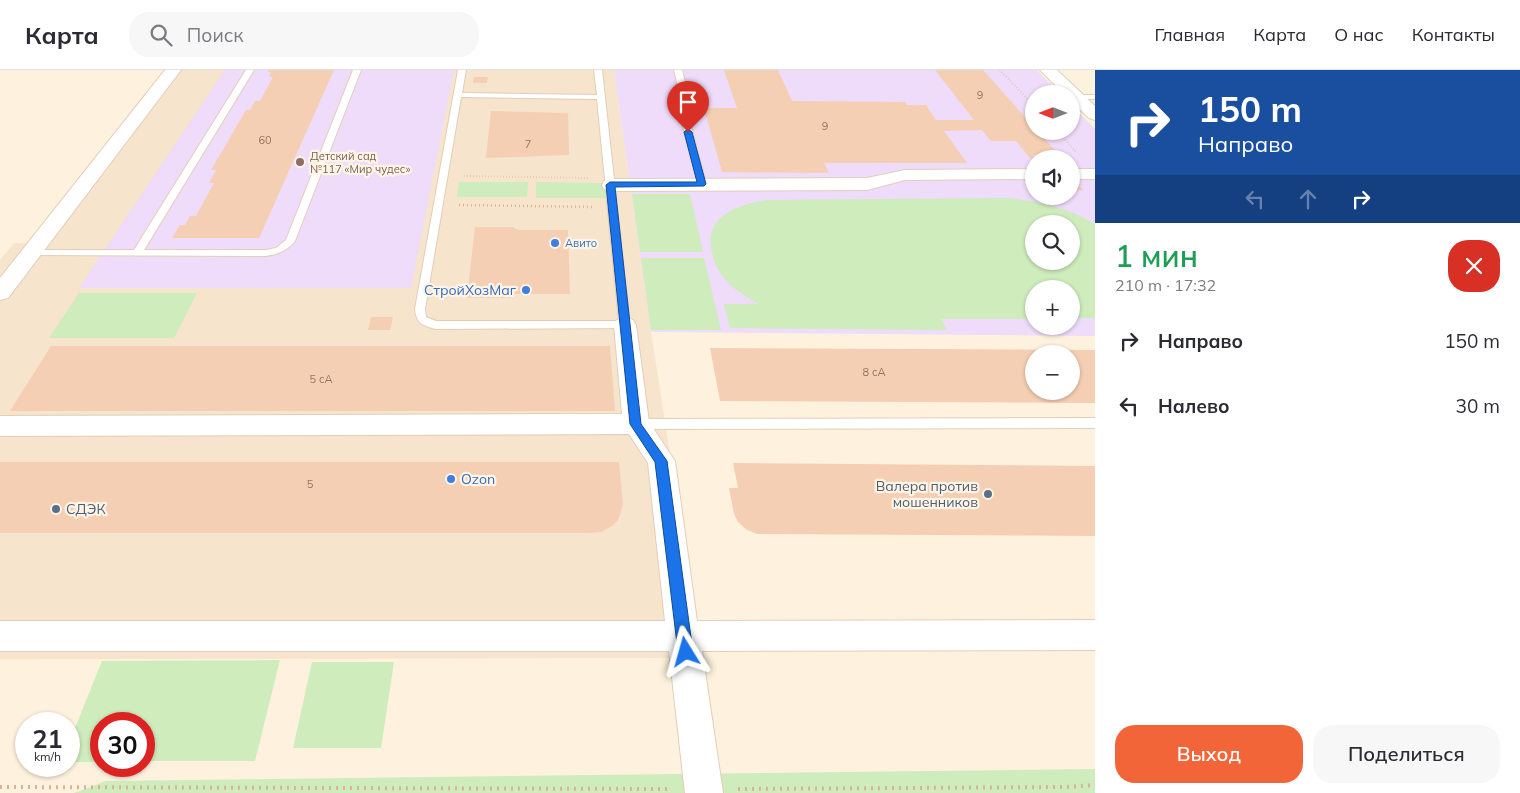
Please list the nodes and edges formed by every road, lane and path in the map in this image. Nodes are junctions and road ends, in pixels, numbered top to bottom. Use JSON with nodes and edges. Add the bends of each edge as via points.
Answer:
{"nodes":[{"id":1,"x":173,"y":70,"type":"edge"},
{"id":2,"x":250,"y":70,"type":"edge"},
{"id":3,"x":357,"y":70,"type":"edge"},
{"id":4,"x":462,"y":70,"type":"edge"},
{"id":5,"x":598,"y":70,"type":"edge"},
{"id":6,"x":678,"y":70,"type":"edge"},
{"id":7,"x":1000,"y":70,"type":"edge"},
{"id":8,"x":1048,"y":70,"type":"edge"},
{"id":9,"x":1064,"y":85,"type":"edge"},
{"id":10,"x":458,"y":96,"type":"junction"},
{"id":11,"x":1025,"y":96,"type":"edge"},
{"id":12,"x":601,"y":97,"type":"junction"},
{"id":13,"x":1080,"y":97,"type":"edge"},
{"id":14,"x":1095,"y":97,"type":"edge"},
{"id":15,"x":1080,"y":101,"type":"edge"},
{"id":16,"x":1095,"y":115,"type":"edge"},
{"id":17,"x":1025,"y":174,"type":"edge"},
{"id":18,"x":1080,"y":174,"type":"edge"},
{"id":19,"x":1095,"y":174,"type":"edge"},
{"id":20,"x":444,"y":176,"type":"junction"},
{"id":21,"x":610,"y":181,"type":"junction"},
{"id":22,"x":702,"y":184,"type":"junction"},
{"id":23,"x":438,"y":204,"type":"junction"},
{"id":24,"x":613,"y":207,"type":"junction"},
{"id":25,"x":31,"y":253,"type":"junction"},
{"id":26,"x":137,"y":253,"type":"junction"},
{"id":27,"x":0,"y":294,"type":"edge"},
{"id":28,"x":625,"y":324,"type":"junction"},
{"id":29,"x":1095,"y":423,"type":"edge"},
{"id":30,"x":636,"y":424,"type":"junction"},
{"id":31,"x":0,"y":426,"type":"edge"},
{"id":32,"x":1095,"y":635,"type":"edge"},
{"id":33,"x":0,"y":636,"type":"edge"},
{"id":34,"x":683,"y":636,"type":"junction"},
{"id":35,"x":1095,"y":784,"type":"edge"},
{"id":36,"x":0,"y":787,"type":"edge"},
{"id":37,"x":704,"y":791,"type":"edge"}],
"edges":[{"from":1,"to":25,"type":"street"},
{"from":2,"to":26,"type":"lane"},
{"from":3,"to":26,"type":"lane","via":[[290,241],[284,248],[266,253]]},
{"from":4,"to":10,"type":"lane"},
{"from":5,"to":12,"type":"lane"},
{"from":6,"to":22,"type":"lane","via":[[682,86],[679,96]]},
{"from":7,"to":11,"type":"path"},
{"from":8,"to":9,"type":"street"},
{"from":10,"to":12,"type":"lane"},
{"from":10,"to":20,"type":"lane"},
{"from":12,"to":21,"type":"lane"},
{"from":13,"to":14,"type":"lane"},
{"from":15,"to":16,"type":"street"},
{"from":17,"to":22,"type":"street","via":[[904,175],[867,184]]},
{"from":18,"to":19,"type":"street"},
{"from":20,"to":21,"type":"path"},
{"from":20,"to":23,"type":"lane"},
{"from":21,"to":22,"type":"street"},
{"from":21,"to":24,"type":"lane"},
{"from":23,"to":24,"type":"path"},
{"from":23,"to":28,"type":"lane","via":[[420,309],[421,318],[427,323]]},
{"from":24,"to":28,"type":"lane"},
{"from":25,"to":26,"type":"lane"},
{"from":25,"to":27,"type":"street"},
{"from":28,"to":30,"type":"street"},
{"from":29,"to":30,"type":"lane"},
{"from":30,"to":31,"type":"street"},
{"from":30,"to":34,"type":"street","via":[[661,461]]},
{"from":32,"to":34,"type":"street"},
{"from":33,"to":34,"type":"street"},
{"from":34,"to":37,"type":"street"},
{"from":35,"to":37,"type":"path"},
{"from":36,"to":37,"type":"path"}]}
